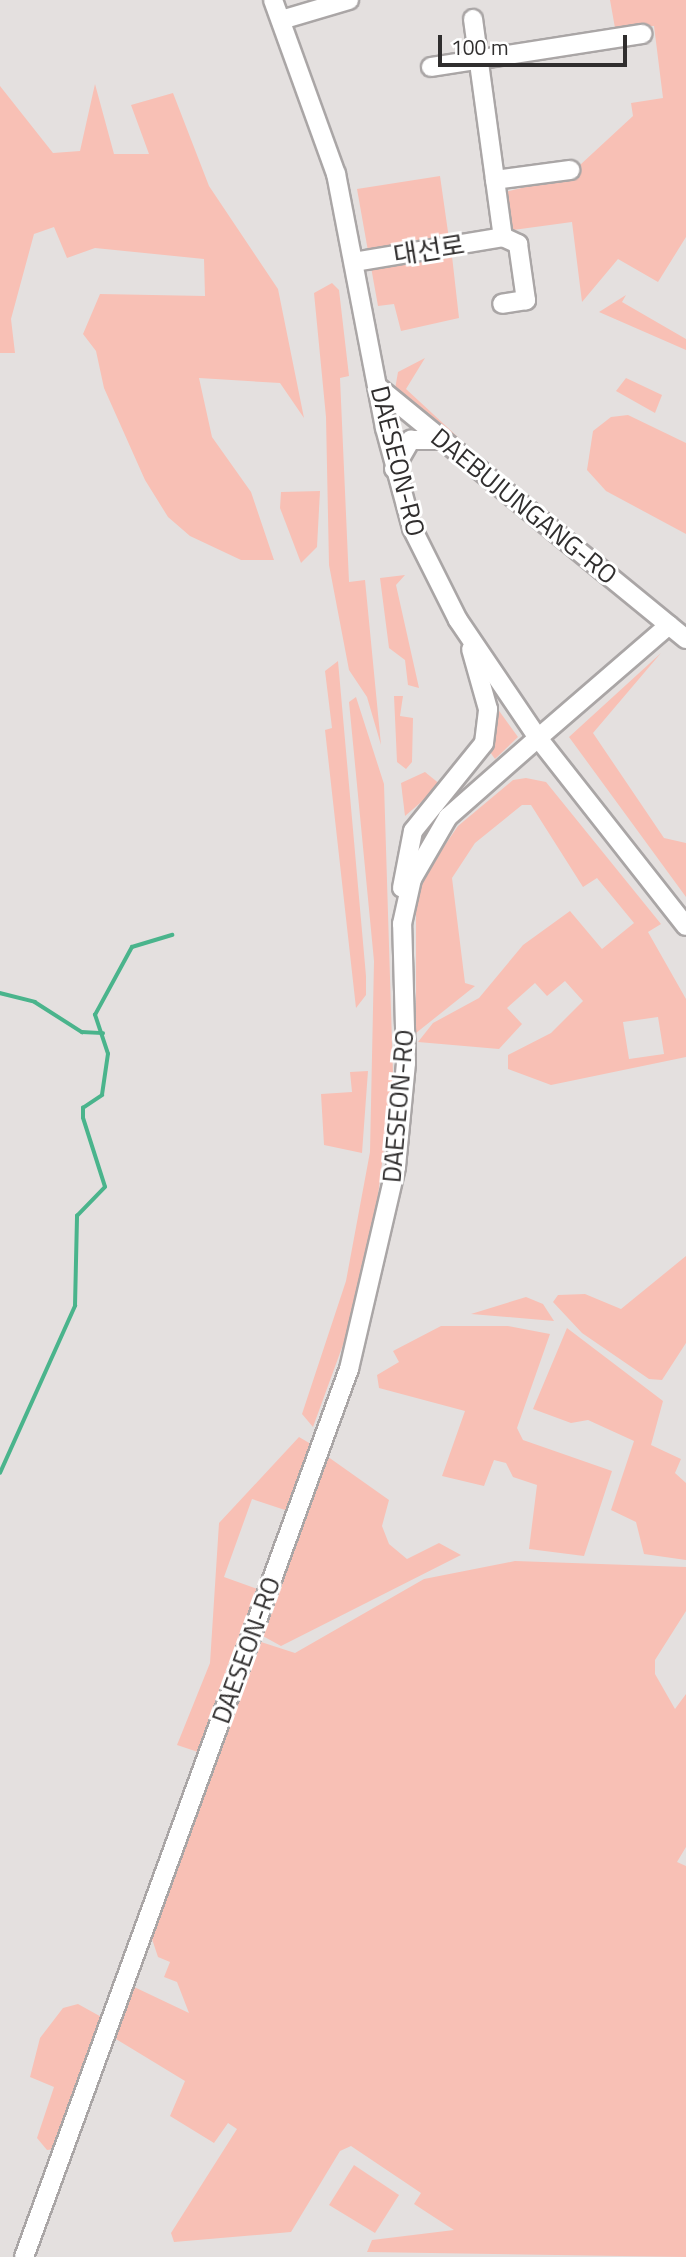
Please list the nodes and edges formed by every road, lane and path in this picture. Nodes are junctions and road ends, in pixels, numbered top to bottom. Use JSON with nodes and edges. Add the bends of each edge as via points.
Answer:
{"nodes":[{"id":1,"x":273,"y":0,"type":"edge"},
{"id":2,"x":349,"y":0,"type":"edge"},
{"id":3,"x":474,"y":19,"type":"dead end"},
{"id":4,"x":281,"y":20,"type":"junction"},
{"id":5,"x":642,"y":34,"type":"dead end"},
{"id":6,"x":479,"y":60,"type":"junction"},
{"id":7,"x":431,"y":67,"type":"dead end"},
{"id":8,"x":570,"y":170,"type":"dead end"},
{"id":9,"x":495,"y":180,"type":"junction"},
{"id":10,"x":503,"y":237,"type":"junction"},
{"id":11,"x":354,"y":262,"type":"junction"},
{"id":12,"x":502,"y":304,"type":"dead end"},
{"id":13,"x":378,"y":387,"type":"junction"},
{"id":14,"x":440,"y":440,"type":"junction"},
{"id":15,"x":394,"y":469,"type":"junction"},
{"id":16,"x":670,"y":625,"type":"junction"},
{"id":17,"x":466,"y":632,"type":"junction"},
{"id":18,"x":686,"y":639,"type":"edge"},
{"id":19,"x":538,"y":738,"type":"junction"},
{"id":20,"x":402,"y":925,"type":"junction"},
{"id":21,"x":686,"y":926,"type":"edge"},
{"id":22,"x":24,"y":2257,"type":"edge"}],
"edges":[{"from":1,"to":4,"type":"street","name":"DAESEON-RO"},
{"from":2,"to":4,"type":"street"},
{"from":3,"to":6,"type":"street","name":"대선로"},
{"from":4,"to":11,"type":"street","name":"DAESEON-RO","via":[[325,137]]},
{"from":5,"to":6,"type":"street"},
{"from":6,"to":7,"type":"street"},
{"from":6,"to":9,"type":"street","name":"대선로"},
{"from":8,"to":9,"type":"street"},
{"from":9,"to":10,"type":"street","name":"대선로"},
{"from":10,"to":11,"type":"street","name":"대선로"},
{"from":10,"to":12,"type":"street","name":"대선로","via":[[518,244],[526,300]]},
{"from":11,"to":13,"type":"street","name":"DAESEON-RO"},
{"from":13,"to":14,"type":"street","name":"DAEBUJUNGANG-RO"},
{"from":13,"to":15,"type":"street","name":"DAESEON-RO"},
{"from":14,"to":15,"type":"street","via":[[411,440]]},
{"from":14,"to":16,"type":"street","name":"DAEBUJUNGANG-RO"},
{"from":15,"to":17,"type":"street","name":"DAESEON-RO","via":[[424,558]]},
{"from":16,"to":18,"type":"street","name":"DAEBUJUNGANG-RO"},
{"from":16,"to":19,"type":"street"},
{"from":17,"to":19,"type":"street","name":"DAESEON-RO"},
{"from":17,"to":20,"type":"street","via":[[488,724],[474,761],[413,831],[402,874]]},
{"from":19,"to":20,"type":"street","name":"DAESEON-RO","via":[[436,831],[412,879]]},
{"from":19,"to":21,"type":"street"},
{"from":20,"to":22,"type":"street","name":"DAESEON-RO","via":[[406,1063],[396,1167],[349,1368]]}]}
